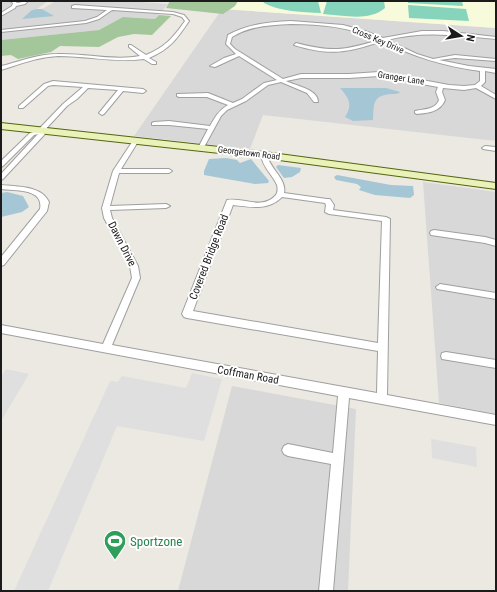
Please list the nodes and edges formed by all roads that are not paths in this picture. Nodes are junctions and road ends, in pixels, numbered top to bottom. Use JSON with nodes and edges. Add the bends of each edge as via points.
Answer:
{"nodes":[{"id":1,"x":26,"y":1,"type":"edge"},
{"id":2,"x":14,"y":2,"type":"edge"},
{"id":3,"x":73,"y":7,"type":"dead end"},
{"id":4,"x":112,"y":8,"type":"junction"},
{"id":5,"x":1,"y":15,"type":"edge"},
{"id":6,"x":1,"y":31,"type":"edge"},
{"id":7,"x":496,"y":38,"type":"edge"},
{"id":8,"x":383,"y":41,"type":"junction"},
{"id":9,"x":296,"y":44,"type":"dead end"},
{"id":10,"x":131,"y":46,"type":"dead end"},
{"id":11,"x":240,"y":54,"type":"junction"},
{"id":12,"x":145,"y":57,"type":"junction"},
{"id":13,"x":496,"y":60,"type":"edge"},
{"id":14,"x":433,"y":61,"type":"junction"},
{"id":15,"x":154,"y":63,"type":"dead end"},
{"id":16,"x":213,"y":66,"type":"dead end"},
{"id":17,"x":1,"y":68,"type":"edge"},
{"id":18,"x":482,"y":70,"type":"junction"},
{"id":19,"x":496,"y":71,"type":"edge"},
{"id":20,"x":282,"y":80,"type":"junction"},
{"id":21,"x":87,"y":86,"type":"junction"},
{"id":22,"x":441,"y":86,"type":"junction"},
{"id":23,"x":477,"y":86,"type":"junction"},
{"id":24,"x":122,"y":89,"type":"junction"},
{"id":25,"x":143,"y":91,"type":"dead end"},
{"id":26,"x":179,"y":95,"type":"dead end"},
{"id":27,"x":496,"y":97,"type":"edge"},
{"id":28,"x":316,"y":101,"type":"dead end"},
{"id":29,"x":233,"y":105,"type":"junction"},
{"id":30,"x":22,"y":107,"type":"dead end"},
{"id":31,"x":417,"y":112,"type":"dead end"},
{"id":32,"x":102,"y":113,"type":"dead end"},
{"id":33,"x":154,"y":124,"type":"dead end"},
{"id":34,"x":1,"y":126,"type":"edge"},
{"id":35,"x":211,"y":128,"type":"junction"},
{"id":36,"x":39,"y":131,"type":"junction"},
{"id":37,"x":136,"y":140,"type":"junction"},
{"id":38,"x":201,"y":148,"type":"junction"},
{"id":39,"x":484,"y":148,"type":"dead end"},
{"id":40,"x":496,"y":149,"type":"edge"},
{"id":41,"x":264,"y":155,"type":"junction"},
{"id":42,"x":1,"y":165,"type":"edge"},
{"id":43,"x":116,"y":171,"type":"junction"},
{"id":44,"x":169,"y":171,"type":"dead end"},
{"id":45,"x":1,"y":178,"type":"edge"},
{"id":46,"x":496,"y":186,"type":"edge"},
{"id":47,"x":1,"y":187,"type":"edge"},
{"id":48,"x":280,"y":195,"type":"junction"},
{"id":49,"x":166,"y":206,"type":"dead end"},
{"id":50,"x":106,"y":208,"type":"junction"},
{"id":51,"x":434,"y":234,"type":"dead end"},
{"id":52,"x":496,"y":243,"type":"edge"},
{"id":53,"x":1,"y":263,"type":"edge"},
{"id":54,"x":440,"y":287,"type":"dead end"},
{"id":55,"x":496,"y":296,"type":"edge"},
{"id":56,"x":1,"y":329,"type":"edge"},
{"id":57,"x":383,"y":348,"type":"junction"},
{"id":58,"x":105,"y":349,"type":"junction"},
{"id":59,"x":446,"y":356,"type":"dead end"},
{"id":60,"x":496,"y":364,"type":"edge"},
{"id":61,"x":344,"y":392,"type":"junction"},
{"id":62,"x":382,"y":399,"type":"junction"},
{"id":63,"x":496,"y":420,"type":"edge"},
{"id":64,"x":288,"y":450,"type":"dead end"},
{"id":65,"x":338,"y":460,"type":"junction"},
{"id":66,"x":326,"y":591,"type":"edge"}],
"edges":[{"from":1,"to":2,"type":"street"},
{"from":2,"to":5,"type":"street"},
{"from":3,"to":4,"type":"street"},
{"from":4,"to":6,"type":"street","via":[[98,18],[86,22]]},
{"from":4,"to":12,"type":"street","via":[[173,13],[184,16],[187,20],[167,47]]},
{"from":7,"to":8,"type":"street","via":[[420,32]]},
{"from":8,"to":9,"type":"street","via":[[338,52],[314,50]]},
{"from":8,"to":11,"type":"street","name":"Cross Key Drive","via":[[348,27],[295,22],[263,24],[230,36],[228,44]]},
{"from":8,"to":14,"type":"street","name":"Cross Key Drive"},
{"from":10,"to":12,"type":"street"},
{"from":11,"to":16,"type":"street"},
{"from":11,"to":20,"type":"street"},
{"from":12,"to":15,"type":"street"},
{"from":12,"to":17,"type":"street","via":[[122,60],[49,56]]},
{"from":13,"to":14,"type":"street","via":[[449,56]]},
{"from":14,"to":18,"type":"street","name":"Cross Key Drive"},
{"from":18,"to":19,"type":"street","name":"Cross Key Drive"},
{"from":18,"to":23,"type":"street","via":[[483,80]]},
{"from":20,"to":22,"type":"street","name":"Granger Lane","via":[[303,75],[383,74]]},
{"from":20,"to":28,"type":"street","via":[[309,92]]},
{"from":20,"to":29,"type":"street","name":"Granger Lane","via":[[266,84]]},
{"from":21,"to":24,"type":"street"},
{"from":21,"to":30,"type":"street","via":[[50,83]]},
{"from":21,"to":36,"type":"street"},
{"from":22,"to":23,"type":"street","name":"Granger Lane"},
{"from":22,"to":31,"type":"street","via":[[440,105],[431,110]]},
{"from":23,"to":27,"type":"street"},
{"from":24,"to":25,"type":"street"},
{"from":24,"to":32,"type":"street"},
{"from":26,"to":29,"type":"street","via":[[206,95]]},
{"from":29,"to":35,"type":"street","name":"Granger Lane","via":[[219,115]]},
{"from":33,"to":35,"type":"street","via":[[169,123]]},
{"from":34,"to":36,"type":"main road","name":"Georgetown Road"},
{"from":35,"to":38,"type":"street","name":"Granger Lane"},
{"from":36,"to":37,"type":"main road","name":"Georgetown Road"},
{"from":36,"to":42,"type":"street","via":[[32,134]]},
{"from":36,"to":45,"type":"street","via":[[42,134]]},
{"from":37,"to":38,"type":"main road","name":"Georgetown Road"},
{"from":37,"to":43,"type":"street","name":"Dawn Drive"},
{"from":38,"to":41,"type":"main road","name":"Georgetown Road"},
{"from":39,"to":40,"type":"street"},
{"from":41,"to":46,"type":"main road","name":"Georgetown Road"},
{"from":41,"to":48,"type":"street","via":[[266,166],[280,185]]},
{"from":43,"to":44,"type":"street"},
{"from":43,"to":50,"type":"street","name":"Dawn Drive"},
{"from":47,"to":53,"type":"street","via":[[35,192],[43,196],[46,202],[44,209]]},
{"from":48,"to":57,"type":"street","via":[[326,201],[330,205],[330,212],[386,219]]},
{"from":48,"to":57,"type":"street","name":"Covered Bridge Road","via":[[274,201],[264,204],[230,202],[187,314]]},
{"from":49,"to":50,"type":"street"},
{"from":50,"to":58,"type":"street","name":"Dawn Drive","via":[[108,218],[134,266],[136,278]]},
{"from":51,"to":52,"type":"street"},
{"from":54,"to":55,"type":"street"},
{"from":56,"to":58,"type":"street","name":"Coffman Road"},
{"from":57,"to":62,"type":"street"},
{"from":58,"to":61,"type":"street","name":"Coffman Road"},
{"from":59,"to":60,"type":"street"},
{"from":61,"to":62,"type":"street","name":"Coffman Road"},
{"from":61,"to":65,"type":"street"},
{"from":62,"to":63,"type":"street","name":"Coffman Road"},
{"from":64,"to":65,"type":"street"},
{"from":65,"to":66,"type":"street"}]}
